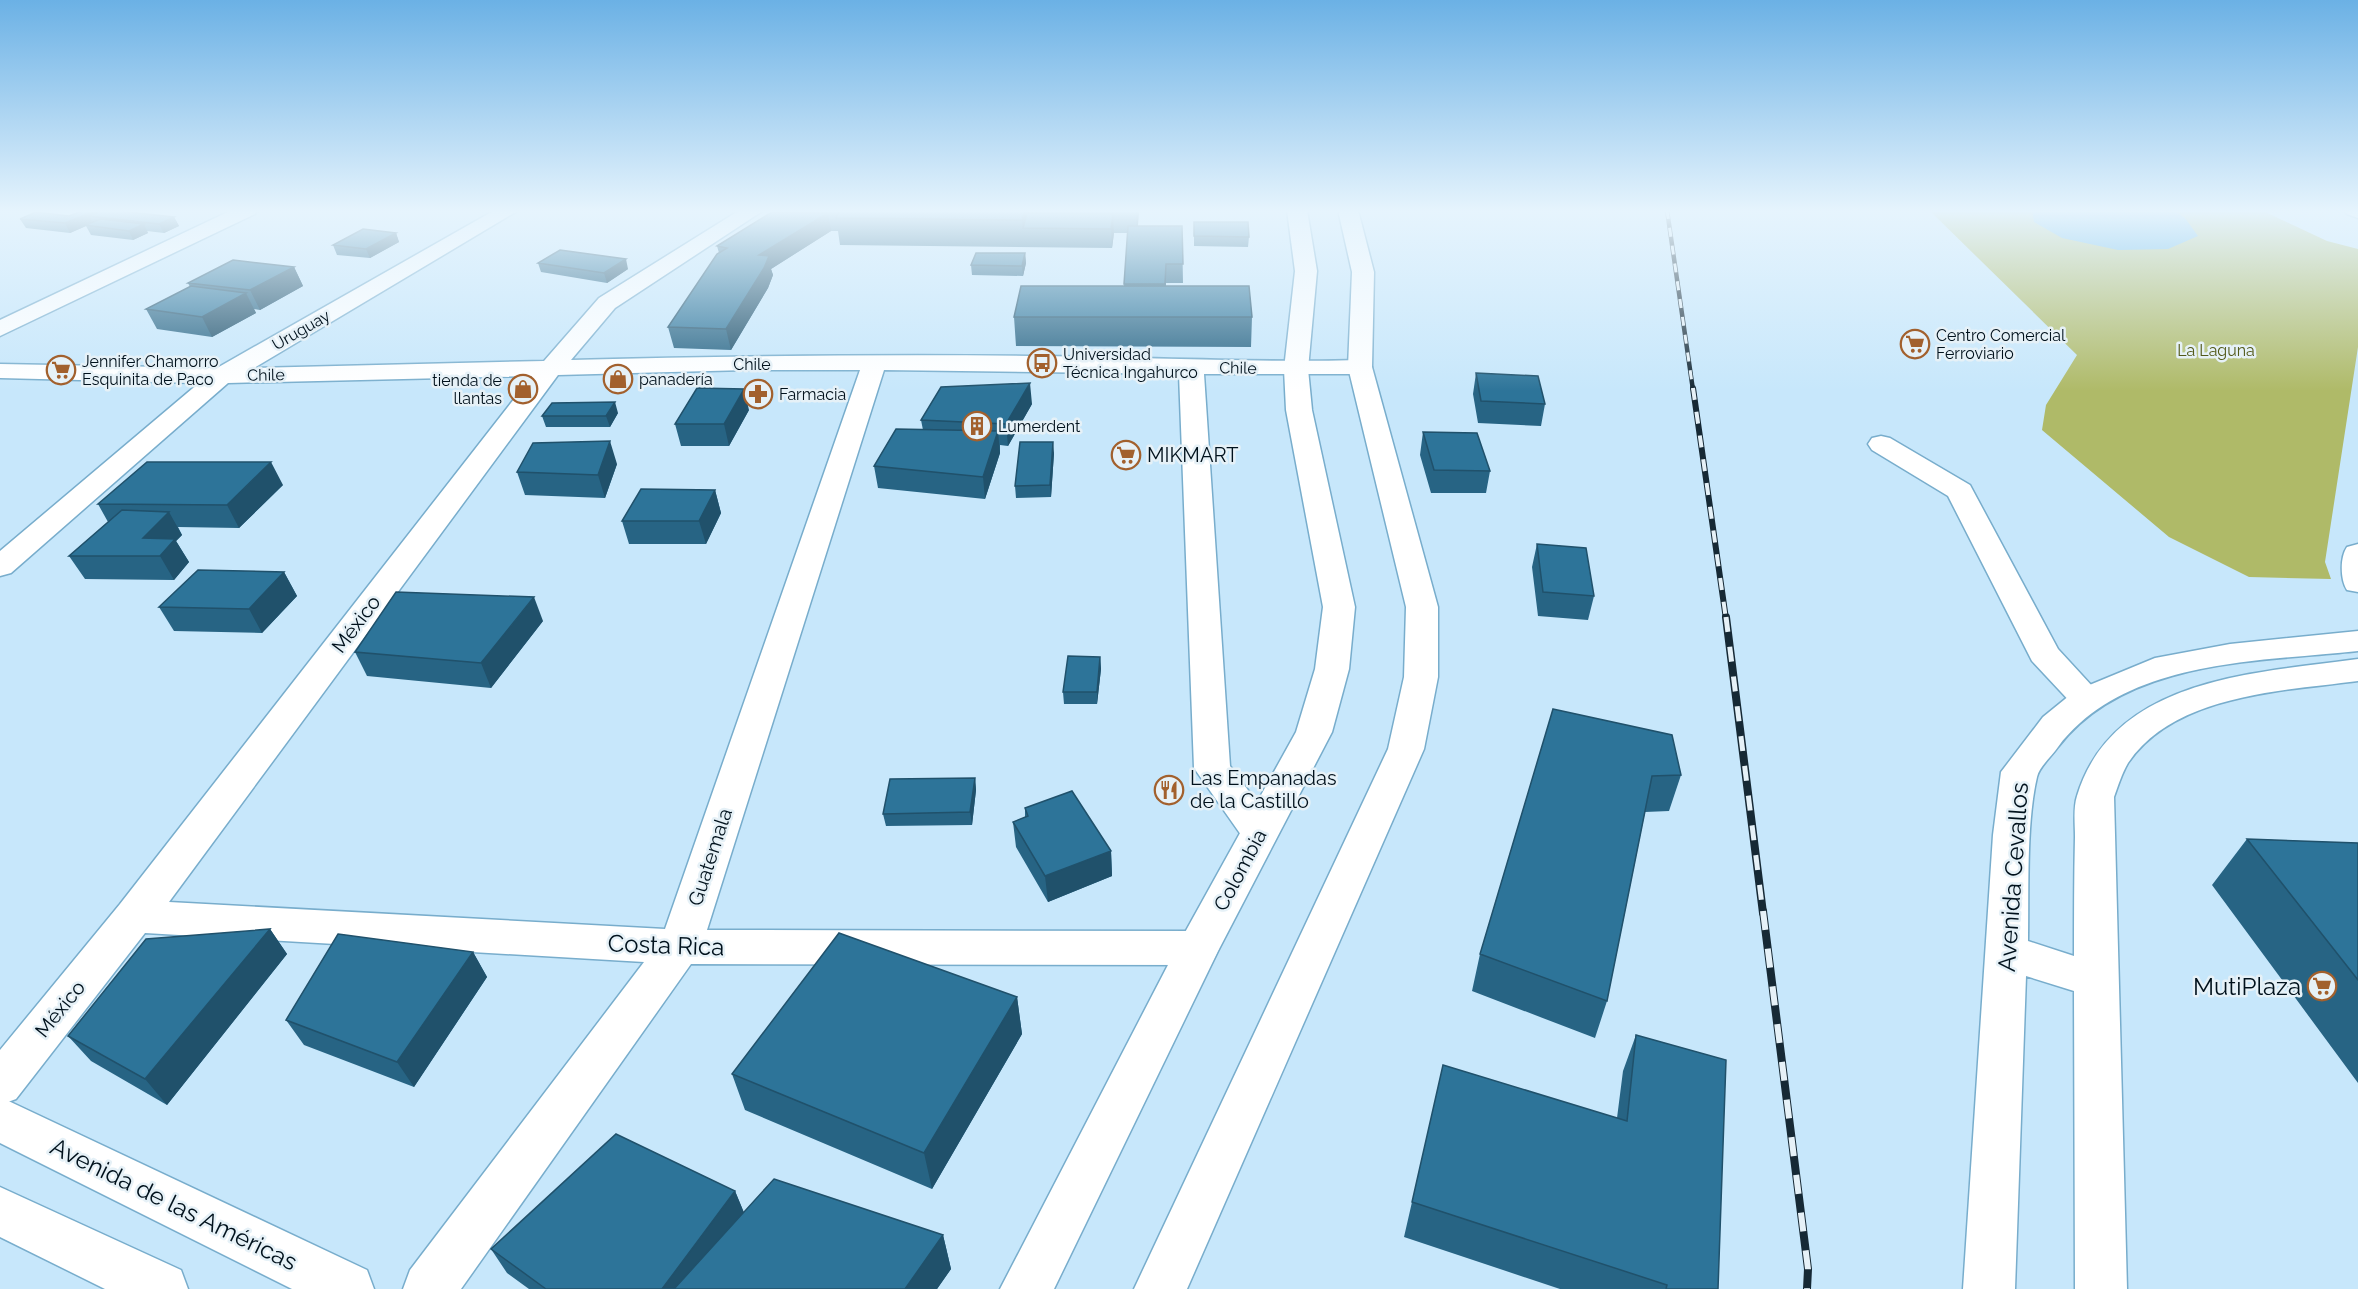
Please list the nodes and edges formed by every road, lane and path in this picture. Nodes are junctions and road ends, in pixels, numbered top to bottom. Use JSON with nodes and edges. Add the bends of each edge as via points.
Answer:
{"nodes":[{"id":1,"x":124,"y":270,"type":"edge"},
{"id":2,"x":405,"y":270,"type":"edge"},
{"id":3,"x":659,"y":270,"type":"edge"},
{"id":4,"x":1306,"y":270,"type":"edge"},
{"id":5,"x":1363,"y":270,"type":"edge"},
{"id":6,"x":0,"y":330,"type":"edge"},
{"id":7,"x":874,"y":364,"type":"junction"},
{"id":8,"x":1191,"y":367,"type":"junction"},
{"id":9,"x":1360,"y":367,"type":"junction"},
{"id":10,"x":550,"y":369,"type":"junction"},
{"id":11,"x":1296,"y":369,"type":"junction"},
{"id":12,"x":0,"y":371,"type":"edge"},
{"id":13,"x":222,"y":376,"type":"junction"},
{"id":14,"x":1881,"y":444,"type":"dead end"},
{"id":15,"x":2358,"y":553,"type":"edge"},
{"id":16,"x":0,"y":567,"type":"edge"},
{"id":17,"x":2358,"y":582,"type":"edge"},
{"id":18,"x":2358,"y":641,"type":"edge"},
{"id":19,"x":2358,"y":670,"type":"edge"},
{"id":20,"x":2087,"y":699,"type":"junction"},
{"id":21,"x":1260,"y":832,"type":"junction"},
{"id":22,"x":135,"y":916,"type":"junction"},
{"id":23,"x":680,"y":947,"type":"junction"},
{"id":24,"x":1198,"y":948,"type":"junction"},
{"id":25,"x":2007,"y":952,"type":"junction"},
{"id":26,"x":2095,"y":980,"type":"junction"},
{"id":27,"x":0,"y":1084,"type":"edge"},
{"id":28,"x":0,"y":1119,"type":"edge"},
{"id":29,"x":0,"y":1211,"type":"edge"},
{"id":30,"x":162,"y":1289,"type":"edge"},
{"id":31,"x":348,"y":1289,"type":"edge"},
{"id":32,"x":429,"y":1289,"type":"edge"},
{"id":33,"x":1026,"y":1289,"type":"edge"},
{"id":34,"x":1160,"y":1289,"type":"edge"},
{"id":35,"x":1989,"y":1289,"type":"edge"},
{"id":36,"x":2101,"y":1289,"type":"edge"}],
"edges":[{"from":1,"to":6,"type":"street"},
{"from":2,"to":13,"type":"street","name":"Uruguay"},
{"from":3,"to":10,"type":"street","name":"México","via":[[607,303]]},
{"from":4,"to":11,"type":"street","name":"Colombia"},
{"from":5,"to":9,"type":"street"},
{"from":7,"to":8,"type":"street","name":"Chile"},
{"from":7,"to":10,"type":"street","name":"Chile"},
{"from":7,"to":23,"type":"street","name":"Guatemala"},
{"from":8,"to":11,"type":"street","name":"Chile"},
{"from":8,"to":21,"type":"street","via":[[1212,768]]},
{"from":9,"to":11,"type":"street","name":"Chile"},
{"from":9,"to":34,"type":"street","via":[[1422,607],[1421,677],[1406,749]]},
{"from":10,"to":13,"type":"street","name":"Chile"},
{"from":10,"to":22,"type":"street","name":"México"},
{"from":11,"to":21,"type":"street","name":"Colombia","via":[[1299,410],[1339,607],[1332,669],[1314,732]]},
{"from":12,"to":13,"type":"street","name":"Chile"},
{"from":13,"to":16,"type":"street","name":"Uruguay"},
{"from":14,"to":20,"type":"street","via":[[1960,491],[2044,654]]},
{"from":15,"to":17,"type":"street"},
{"from":18,"to":20,"type":"street","name":"Avenida Cevallos","via":[[2230,654],[2155,669]]},
{"from":19,"to":26,"type":"street","via":[[2257,684],[2192,699],[2149,721],[2113,756],[2095,797]]},
{"from":20,"to":25,"type":"street","name":"Avenida Cevallos","via":[[2056,725],[2019,772]]},
{"from":21,"to":24,"type":"street","name":"Colombia"},
{"from":22,"to":23,"type":"street","name":"Costa Rica"},
{"from":22,"to":27,"type":"street","name":"México"},
{"from":23,"to":24,"type":"street","name":"Costa Rica"},
{"from":23,"to":32,"type":"street","name":"Guatemala"},
{"from":24,"to":33,"type":"street","name":"Colombia"},
{"from":25,"to":26,"type":"street"},
{"from":25,"to":35,"type":"street","name":"Avenida Cevallos"},
{"from":26,"to":36,"type":"street"},
{"from":28,"to":31,"type":"street","name":"Avenida de las Américas"},
{"from":29,"to":30,"type":"street"}]}
